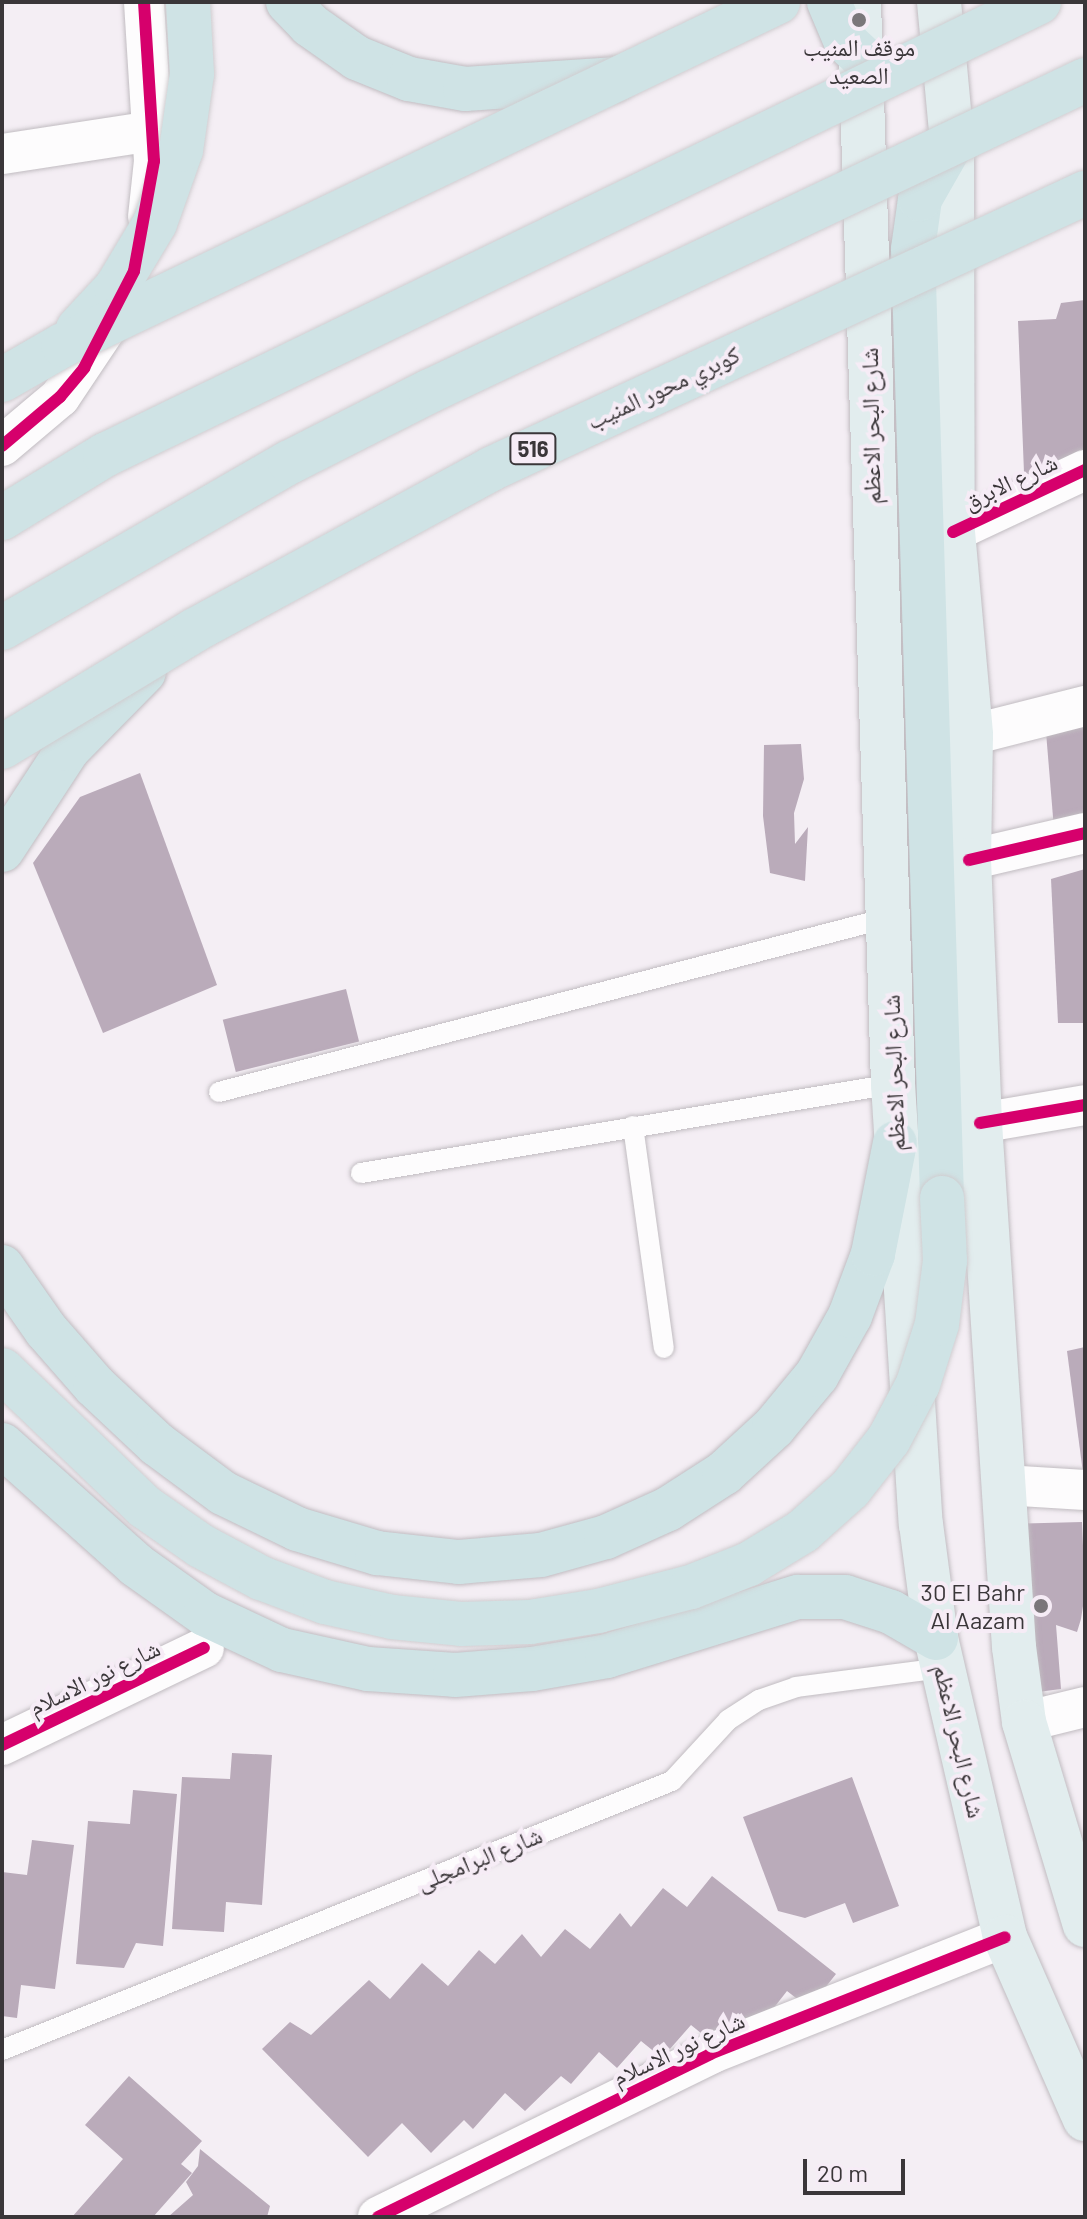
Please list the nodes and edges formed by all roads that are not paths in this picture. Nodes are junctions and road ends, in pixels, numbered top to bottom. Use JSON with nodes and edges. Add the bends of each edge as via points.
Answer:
{"nodes":[{"id":1,"x":144,"y":2,"type":"edge"},
{"id":2,"x":188,"y":2,"type":"edge"},
{"id":3,"x":288,"y":2,"type":"edge"},
{"id":4,"x":778,"y":2,"type":"edge"},
{"id":5,"x":829,"y":2,"type":"edge"},
{"id":6,"x":859,"y":2,"type":"edge"},
{"id":7,"x":939,"y":2,"type":"edge"},
{"id":8,"x":1039,"y":2,"type":"edge"},
{"id":9,"x":864,"y":59,"type":"junction"},
{"id":10,"x":614,"y":79,"type":"junction"},
{"id":11,"x":1085,"y":80,"type":"edge"},
{"id":12,"x":152,"y":131,"type":"junction"},
{"id":13,"x":952,"y":143,"type":"junction"},
{"id":14,"x":2,"y":154,"type":"edge"},
{"id":15,"x":1085,"y":193,"type":"edge"},
{"id":16,"x":63,"y":345,"type":"junction"},
{"id":17,"x":2,"y":380,"type":"edge"},
{"id":18,"x":2,"y":446,"type":"edge"},
{"id":19,"x":1085,"y":470,"type":"edge"},
{"id":20,"x":2,"y":518,"type":"edge"},
{"id":21,"x":953,"y":532,"type":"junction"},
{"id":22,"x":2,"y":628,"type":"edge"},
{"id":23,"x":195,"y":630,"type":"junction"},
{"id":24,"x":1085,"y":706,"type":"edge"},
{"id":25,"x":971,"y":735,"type":"junction"},
{"id":26,"x":2,"y":747,"type":"edge"},
{"id":27,"x":1085,"y":833,"type":"edge"},
{"id":28,"x":2,"y":850,"type":"edge"},
{"id":29,"x":969,"y":860,"type":"junction"},
{"id":30,"x":887,"y":918,"type":"junction"},
{"id":31,"x":893,"y":1084,"type":"junction"},
{"id":32,"x":219,"y":1092,"type":"dead end"},
{"id":33,"x":1085,"y":1105,"type":"edge"},
{"id":34,"x":980,"y":1123,"type":"junction"},
{"id":35,"x":633,"y":1126,"type":"junction"},
{"id":36,"x":895,"y":1143,"type":"junction"},
{"id":37,"x":361,"y":1173,"type":"dead end"},
{"id":38,"x":2,"y":1267,"type":"edge"},
{"id":39,"x":664,"y":1348,"type":"dead end"},
{"id":40,"x":2,"y":1370,"type":"edge"},
{"id":41,"x":4,"y":1447,"type":"edge"},
{"id":42,"x":1004,"y":1485,"type":"junction"},
{"id":43,"x":1085,"y":1490,"type":"edge"},
{"id":44,"x":204,"y":1648,"type":"dead end"},
{"id":45,"x":940,"y":1653,"type":"junction"},
{"id":46,"x":1085,"y":1707,"type":"edge"},
{"id":47,"x":1024,"y":1722,"type":"junction"},
{"id":48,"x":2,"y":1745,"type":"edge"},
{"id":49,"x":1070,"y":1828,"type":"edge"},
{"id":50,"x":1085,"y":1925,"type":"edge"},
{"id":51,"x":1005,"y":1937,"type":"junction"},
{"id":52,"x":2,"y":2050,"type":"edge"},
{"id":53,"x":1085,"y":2119,"type":"edge"},
{"id":54,"x":378,"y":2217,"type":"edge"}],
"edges":[{"from":1,"to":12,"type":"street"},
{"from":2,"to":16,"type":"highway","bridge":true,"via":[[192,74],[181,150],[155,223],[116,288]]},
{"from":3,"to":10,"type":"highway","via":[[357,58],[409,79],[465,89]]},
{"from":4,"to":10,"type":"highway","bridge":true},
{"from":5,"to":9,"type":"highway","via":[[846,42]]},
{"from":6,"to":9,"type":"main road","name":"شارع البحر الاعظم"},
{"from":7,"to":13,"type":"main road"},
{"from":8,"to":20,"type":"highway","bridge":true,"via":[[105,455]]},
{"from":9,"to":30,"type":"main road","name":"شارع البحر الاعظم","via":[[871,501]]},
{"from":10,"to":16,"type":"highway","bridge":true},
{"from":11,"to":22,"type":"highway","bridge":true,"via":[[416,398],[290,462]]},
{"from":12,"to":14,"type":"street"},
{"from":12,"to":18,"type":"street","via":[[144,236],[120,305],[60,397]]},
{"from":13,"to":21,"type":"main road"},
{"from":13,"to":40,"type":"highway","bridge":true,"via":[[920,199],[913,249],[945,1261],[937,1324],[918,1384],[850,1489],[803,1531],[749,1564],[691,1587],[530,1622],[461,1624],[392,1617],[325,1602],[261,1578],[201,1546],[145,1507]]},
{"from":15,"to":23,"type":"highway","name":"كوبري محور المنيب","number":"516","bridge":true,"via":[[491,469]]},
{"from":16,"to":17,"type":"highway","bridge":true},
{"from":19,"to":21,"type":"street","name":"شارع الابرق"},
{"from":21,"to":25,"type":"main road"},
{"from":23,"to":26,"type":"highway","name":"كوبري محور المنيب","number":"516","bridge":true},
{"from":23,"to":28,"type":"highway","bridge":true,"via":[[127,685],[68,749]]},
{"from":24,"to":25,"type":"street"},
{"from":25,"to":29,"type":"main road"},
{"from":27,"to":29,"type":"street"},
{"from":29,"to":34,"type":"main road"},
{"from":30,"to":31,"type":"main road","name":"شارع البحر الاعظم"},
{"from":30,"to":32,"type":"lane"},
{"from":31,"to":35,"type":"lane"},
{"from":31,"to":36,"type":"main road","name":"شارع البحر الاعظم"},
{"from":33,"to":34,"type":"street"},
{"from":34,"to":42,"type":"main road"},
{"from":35,"to":37,"type":"lane"},
{"from":35,"to":39,"type":"lane"},
{"from":36,"to":38,"type":"highway","via":[[873,1254],[850,1316],[817,1375],[774,1427],[724,1473],[668,1509],[606,1537],[541,1555],[459,1562],[350,1545],[297,1529],[223,1493],[157,1444],[95,1386],[46,1330]]},
{"from":36,"to":45,"type":"main road","name":"شارع البحر الاعظم","via":[[921,1524]]},
{"from":41,"to":45,"type":"highway","via":[[136,1565],[205,1614],[282,1650],[368,1669],[455,1675],[532,1669],[607,1656],[798,1597],[845,1597],[891,1612]]},
{"from":42,"to":43,"type":"street"},
{"from":42,"to":47,"type":"main road"},
{"from":44,"to":48,"type":"street","name":"شارع نور الاسلام"},
{"from":45,"to":51,"type":"main road","name":"شارع البحر الاعظم"},
{"from":45,"to":52,"type":"lane","name":"شارع البرامجلى","via":[[759,1700],[728,1720],[672,1781]]},
{"from":46,"to":47,"type":"street"},
{"from":47,"to":49,"type":"main road"},
{"from":49,"to":50,"type":"main road"},
{"from":51,"to":53,"type":"main road","name":"شارع البحر الاعظم"},
{"from":51,"to":54,"type":"street","name":"شارع نور الاسلام","via":[[710,2054]]}]}
